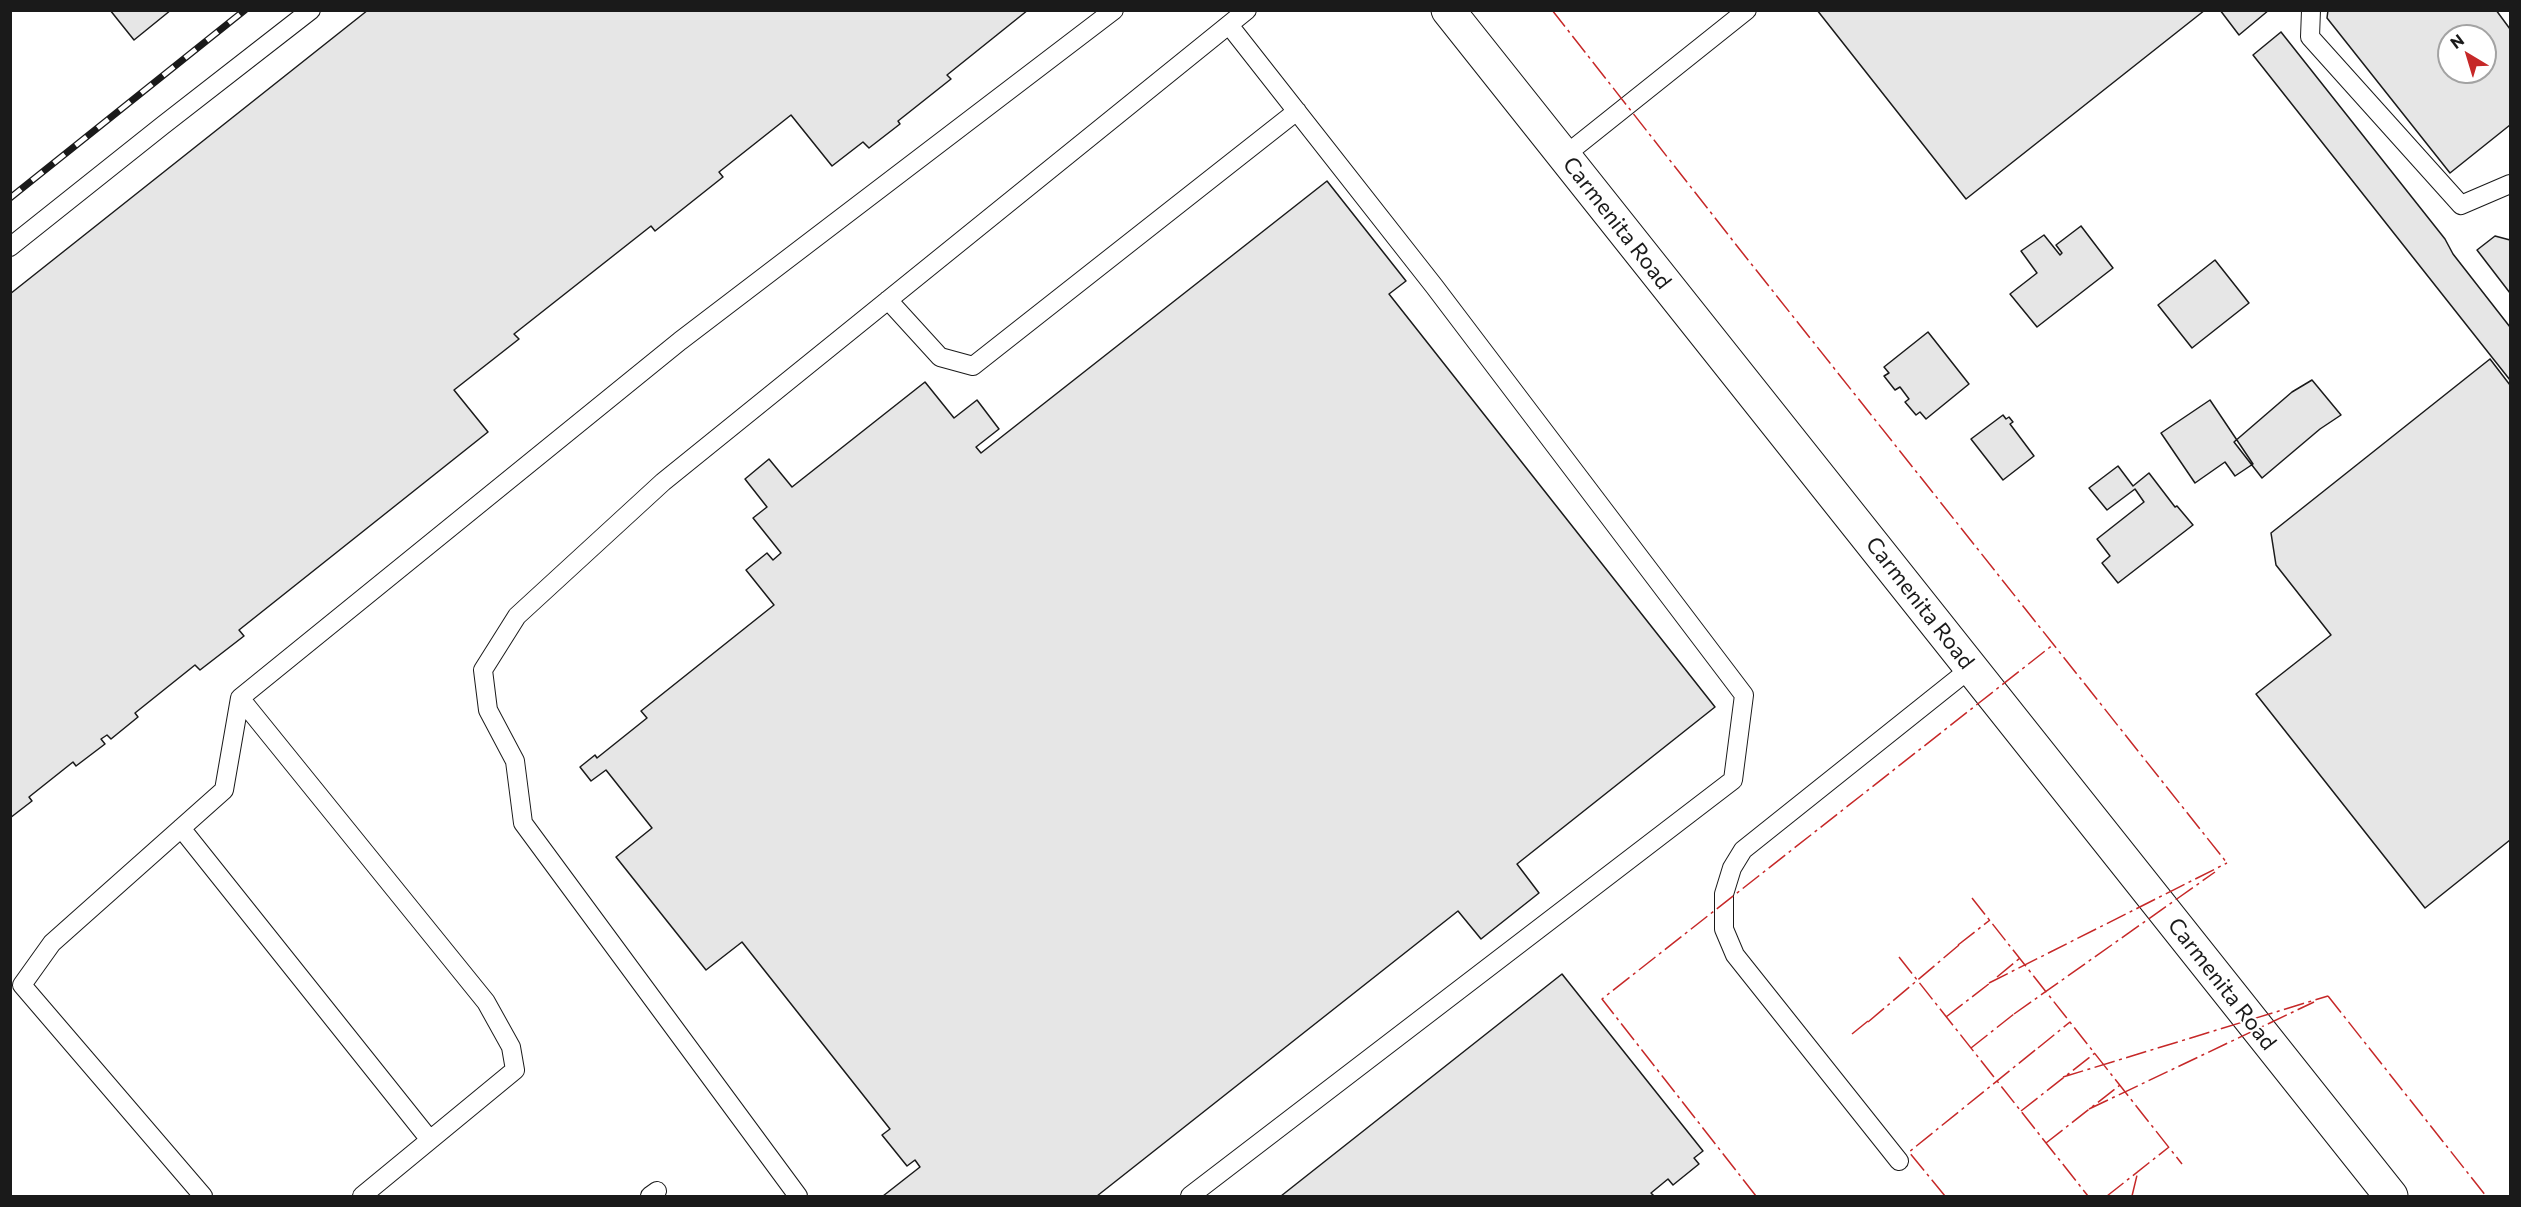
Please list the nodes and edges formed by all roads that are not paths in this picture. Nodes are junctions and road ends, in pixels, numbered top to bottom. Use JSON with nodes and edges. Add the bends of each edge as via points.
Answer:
{"nodes":[{"id":1,"x":312,"y":10,"type":"edge"},
{"id":2,"x":1113,"y":10,"type":"edge"},
{"id":3,"x":1246,"y":10,"type":"edge"},
{"id":4,"x":1448,"y":10,"type":"edge"},
{"id":5,"x":1747,"y":10,"type":"edge"},
{"id":6,"x":2311,"y":10,"type":"edge"},
{"id":7,"x":1229,"y":25,"type":"junction"},
{"id":8,"x":1297,"y":111,"type":"junction"},
{"id":9,"x":1564,"y":156,"type":"junction"},
{"id":10,"x":2511,"y":184,"type":"edge"},
{"id":11,"x":10,"y":247,"type":"edge"},
{"id":12,"x":888,"y":300,"type":"junction"},
{"id":13,"x":1971,"y":668,"type":"junction"},
{"id":14,"x":240,"y":698,"type":"junction"},
{"id":15,"x":181,"y":828,"type":"junction"},
{"id":16,"x":430,"y":1140,"type":"junction"},
{"id":17,"x":1899,"y":1161,"type":"dead end"},
{"id":18,"x":203,"y":1197,"type":"edge"},
{"id":19,"x":362,"y":1197,"type":"edge"},
{"id":20,"x":798,"y":1197,"type":"edge"},
{"id":21,"x":1190,"y":1197,"type":"edge"},
{"id":22,"x":2391,"y":1197,"type":"edge"}],
"edges":[{"from":1,"to":11,"type":"lane"},
{"from":2,"to":14,"type":"lane","via":[[680,340]]},
{"from":3,"to":7,"type":"lane"},
{"from":4,"to":9,"type":"main road","name":"Carmenita Road"},
{"from":5,"to":9,"type":"lane"},
{"from":6,"to":10,"type":"lane","via":[[2310,37],[2461,205]]},
{"from":7,"to":8,"type":"lane"},
{"from":7,"to":12,"type":"lane"},
{"from":8,"to":12,"type":"lane","via":[[973,366],[940,357]]},
{"from":8,"to":21,"type":"lane","via":[[1744,695],[1733,780]]},
{"from":9,"to":13,"type":"main road","name":"Carmenita Road"},
{"from":12,"to":20,"type":"lane","via":[[646,497],[517,616],[483,670],[488,710],[515,761],[523,823]]},
{"from":13,"to":17,"type":"lane","via":[[1743,850],[1724,894],[1724,929],[1735,955]]},
{"from":13,"to":22,"type":"main road","name":"Carmenita Road"},
{"from":14,"to":15,"type":"lane","via":[[224,790]]},
{"from":14,"to":16,"type":"lane","via":[[486,1002],[511,1047],[515,1070]]},
{"from":15,"to":16,"type":"lane"},
{"from":15,"to":18,"type":"lane","via":[[52,943],[22,985]]},
{"from":16,"to":19,"type":"lane"}]}
